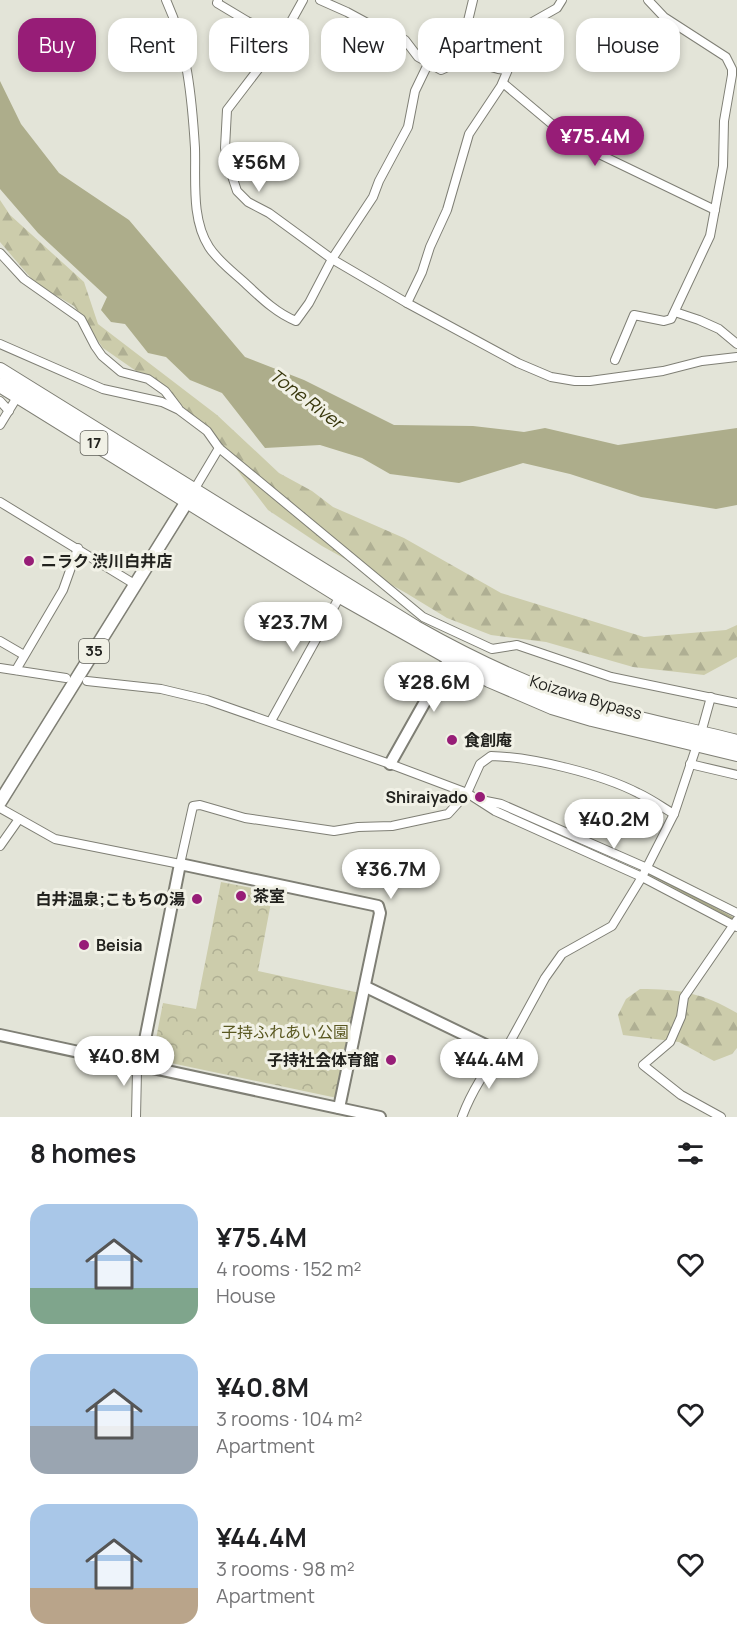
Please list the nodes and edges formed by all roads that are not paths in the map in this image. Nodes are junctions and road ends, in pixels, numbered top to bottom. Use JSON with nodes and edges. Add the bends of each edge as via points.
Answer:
{"nodes":[{"id":1,"x":166,"y":0,"type":"edge"},
{"id":2,"x":218,"y":0,"type":"edge"},
{"id":3,"x":303,"y":0,"type":"edge"},
{"id":4,"x":320,"y":0,"type":"edge"},
{"id":5,"x":473,"y":0,"type":"edge"},
{"id":6,"x":562,"y":0,"type":"edge"},
{"id":7,"x":648,"y":0,"type":"edge"},
{"id":8,"x":242,"y":18,"type":"edge"},
{"id":9,"x":293,"y":18,"type":"edge"},
{"id":10,"x":469,"y":18,"type":"edge"},
{"id":11,"x":539,"y":18,"type":"edge"},
{"id":12,"x":418,"y":57,"type":"edge"},
{"id":13,"x":735,"y":68,"type":"edge"},
{"id":14,"x":256,"y":72,"type":"edge"},
{"id":15,"x":425,"y":72,"type":"edge"},
{"id":16,"x":506,"y":72,"type":"edge"},
{"id":17,"x":503,"y":82,"type":"junction"},
{"id":18,"x":715,"y":210,"type":"junction"},
{"id":19,"x":0,"y":253,"type":"edge"},
{"id":20,"x":332,"y":259,"type":"junction"},
{"id":21,"x":406,"y":303,"type":"junction"},
{"id":22,"x":675,"y":312,"type":"junction"},
{"id":23,"x":0,"y":344,"type":"edge"},
{"id":24,"x":737,"y":344,"type":"edge"},
{"id":25,"x":737,"y":357,"type":"edge"},
{"id":26,"x":615,"y":360,"type":"dead end"},
{"id":27,"x":0,"y":370,"type":"edge"},
{"id":28,"x":0,"y":385,"type":"edge"},
{"id":29,"x":21,"y":391,"type":"junction"},
{"id":30,"x":0,"y":401,"type":"edge"},
{"id":31,"x":179,"y":410,"type":"junction"},
{"id":32,"x":9,"y":411,"type":"junction"},
{"id":33,"x":0,"y":424,"type":"edge"},
{"id":34,"x":219,"y":448,"type":"junction"},
{"id":35,"x":191,"y":495,"type":"junction"},
{"id":36,"x":0,"y":502,"type":"edge"},
{"id":37,"x":78,"y":548,"type":"junction"},
{"id":38,"x":136,"y":585,"type":"junction"},
{"id":39,"x":340,"y":596,"type":"junction"},
{"id":40,"x":0,"y":640,"type":"edge"},
{"id":41,"x":452,"y":653,"type":"junction"},
{"id":42,"x":24,"y":655,"type":"junction"},
{"id":43,"x":0,"y":668,"type":"edge"},
{"id":44,"x":16,"y":670,"type":"junction"},
{"id":45,"x":66,"y":678,"type":"dead end"},
{"id":46,"x":87,"y":681,"type":"dead end"},
{"id":47,"x":711,"y":697,"type":"junction"},
{"id":48,"x":737,"y":703,"type":"edge"},
{"id":49,"x":271,"y":721,"type":"junction"},
{"id":50,"x":699,"y":739,"type":"junction"},
{"id":51,"x":737,"y":742,"type":"edge"},
{"id":52,"x":737,"y":754,"type":"edge"},
{"id":53,"x":390,"y":764,"type":"junction"},
{"id":54,"x":690,"y":764,"type":"junction"},
{"id":55,"x":737,"y":775,"type":"edge"},
{"id":56,"x":467,"y":793,"type":"junction"},
{"id":57,"x":0,"y":802,"type":"edge"},
{"id":58,"x":0,"y":808,"type":"edge"},
{"id":59,"x":674,"y":814,"type":"junction"},
{"id":60,"x":18,"y":818,"type":"junction"},
{"id":61,"x":0,"y":846,"type":"edge"},
{"id":62,"x":180,"y":864,"type":"junction"},
{"id":63,"x":645,"y":872,"type":"junction"},
{"id":64,"x":737,"y":913,"type":"edge"},
{"id":65,"x":736,"y":924,"type":"edge"},
{"id":66,"x":366,"y":987,"type":"junction"},
{"id":67,"x":0,"y":1035,"type":"edge"},
{"id":68,"x":499,"y":1055,"type":"junction"},
{"id":69,"x":140,"y":1065,"type":"junction"},
{"id":70,"x":339,"y":1108,"type":"junction"},
{"id":71,"x":136,"y":1117,"type":"edge"},
{"id":72,"x":380,"y":1117,"type":"edge"},
{"id":73,"x":462,"y":1117,"type":"edge"},
{"id":74,"x":721,"y":1117,"type":"edge"}],
"edges":[{"from":1,"to":20,"type":"street","via":[[181,42],[190,94],[196,196],[209,247],[276,310],[296,321]]},
{"from":2,"to":8,"type":"street"},
{"from":3,"to":9,"type":"street"},
{"from":4,"to":12,"type":"street","via":[[405,40]]},
{"from":5,"to":10,"type":"street"},
{"from":6,"to":11,"type":"street","via":[[557,8]]},
{"from":7,"to":13,"type":"street","via":[[664,17],[726,57]]},
{"from":13,"to":18,"type":"street","via":[[724,121],[723,166]]},
{"from":14,"to":20,"type":"street","via":[[227,110],[225,148],[237,191]]},
{"from":15,"to":20,"type":"street","via":[[416,91],[408,127],[373,197]]},
{"from":16,"to":17,"type":"street"},
{"from":17,"to":18,"type":"street","via":[[572,141]]},
{"from":17,"to":21,"type":"street","via":[[469,135],[447,210],[423,272]]},
{"from":18,"to":22,"type":"street","via":[[705,249]]},
{"from":19,"to":31,"type":"street","via":[[24,279],[81,319],[102,356],[121,372],[148,379],[165,391]]},
{"from":20,"to":21,"type":"street"},
{"from":21,"to":25,"type":"street","via":[[518,363],[568,380],[598,380]]},
{"from":22,"to":24,"type":"street","via":[[719,329]]},
{"from":22,"to":26,"type":"street","via":[[668,321],[634,315]]},
{"from":23,"to":31,"type":"street","via":[[103,389],[162,402]]},
{"from":27,"to":29,"type":"highway","name":"Koizawa Bypass","number":"17"},
{"from":28,"to":29,"type":"highway","name":"Koizawa Bypass","number":"17"},
{"from":29,"to":32,"type":"street"},
{"from":29,"to":35,"type":"highway","name":"Koizawa Bypass","number":"17"},
{"from":30,"to":32,"type":"street"},
{"from":31,"to":34,"type":"street","via":[[207,431]]},
{"from":32,"to":33,"type":"street"},
{"from":34,"to":35,"type":"street"},
{"from":34,"to":47,"type":"street","via":[[423,616],[449,630],[492,649],[517,645],[611,677]]},
{"from":35,"to":38,"type":"main road","number":"35"},
{"from":35,"to":39,"type":"highway","name":"Koizawa Bypass","number":"17"},
{"from":35,"to":41,"type":"highway","name":"Koizawa Bypass","number":"17"},
{"from":36,"to":37,"type":"street"},
{"from":37,"to":38,"type":"street"},
{"from":37,"to":42,"type":"street","via":[[63,590]]},
{"from":38,"to":57,"type":"main road","number":"35"},
{"from":39,"to":41,"type":"highway","name":"Koizawa Bypass","number":"17"},
{"from":39,"to":49,"type":"street"},
{"from":40,"to":42,"type":"street"},
{"from":41,"to":50,"type":"highway","name":"Koizawa Bypass","number":"17","via":[[560,695]]},
{"from":41,"to":53,"type":"street"},
{"from":42,"to":44,"type":"street"},
{"from":43,"to":44,"type":"street"},
{"from":44,"to":45,"type":"street"},
{"from":46,"to":49,"type":"street","via":[[161,689]]},
{"from":47,"to":48,"type":"street"},
{"from":47,"to":50,"type":"street"},
{"from":49,"to":53,"type":"street"},
{"from":50,"to":51,"type":"highway","name":"Koizawa Bypass","number":"17"},
{"from":50,"to":52,"type":"highway","name":"Koizawa Bypass","number":"17"},
{"from":50,"to":54,"type":"street"},
{"from":53,"to":56,"type":"street"},
{"from":54,"to":55,"type":"street"},
{"from":54,"to":59,"type":"street"},
{"from":56,"to":59,"type":"street","via":[[484,759],[502,756],[613,782]]},
{"from":56,"to":62,"type":"street","via":[[448,814],[392,826],[334,831],[193,806]]},
{"from":56,"to":63,"type":"street","via":[[532,828]]},
{"from":58,"to":60,"type":"street"},
{"from":59,"to":63,"type":"street"},
{"from":60,"to":61,"type":"street"},
{"from":60,"to":62,"type":"street","via":[[55,839]]},
{"from":62,"to":66,"type":"street","via":[[378,906],[380,914]]},
{"from":62,"to":69,"type":"street"},
{"from":63,"to":64,"type":"street"},
{"from":63,"to":65,"type":"street"},
{"from":63,"to":68,"type":"street","via":[[612,926],[562,954]]},
{"from":65,"to":74,"type":"street","via":[[684,997],[681,1017],[670,1042],[643,1065],[681,1095]]},
{"from":66,"to":68,"type":"street","via":[[494,1049]]},
{"from":66,"to":70,"type":"street"},
{"from":67,"to":69,"type":"street"},
{"from":68,"to":73,"type":"street","via":[[480,1079]]},
{"from":69,"to":70,"type":"street"},
{"from":69,"to":71,"type":"street","via":[[136,1071]]},
{"from":70,"to":72,"type":"street"}]}
